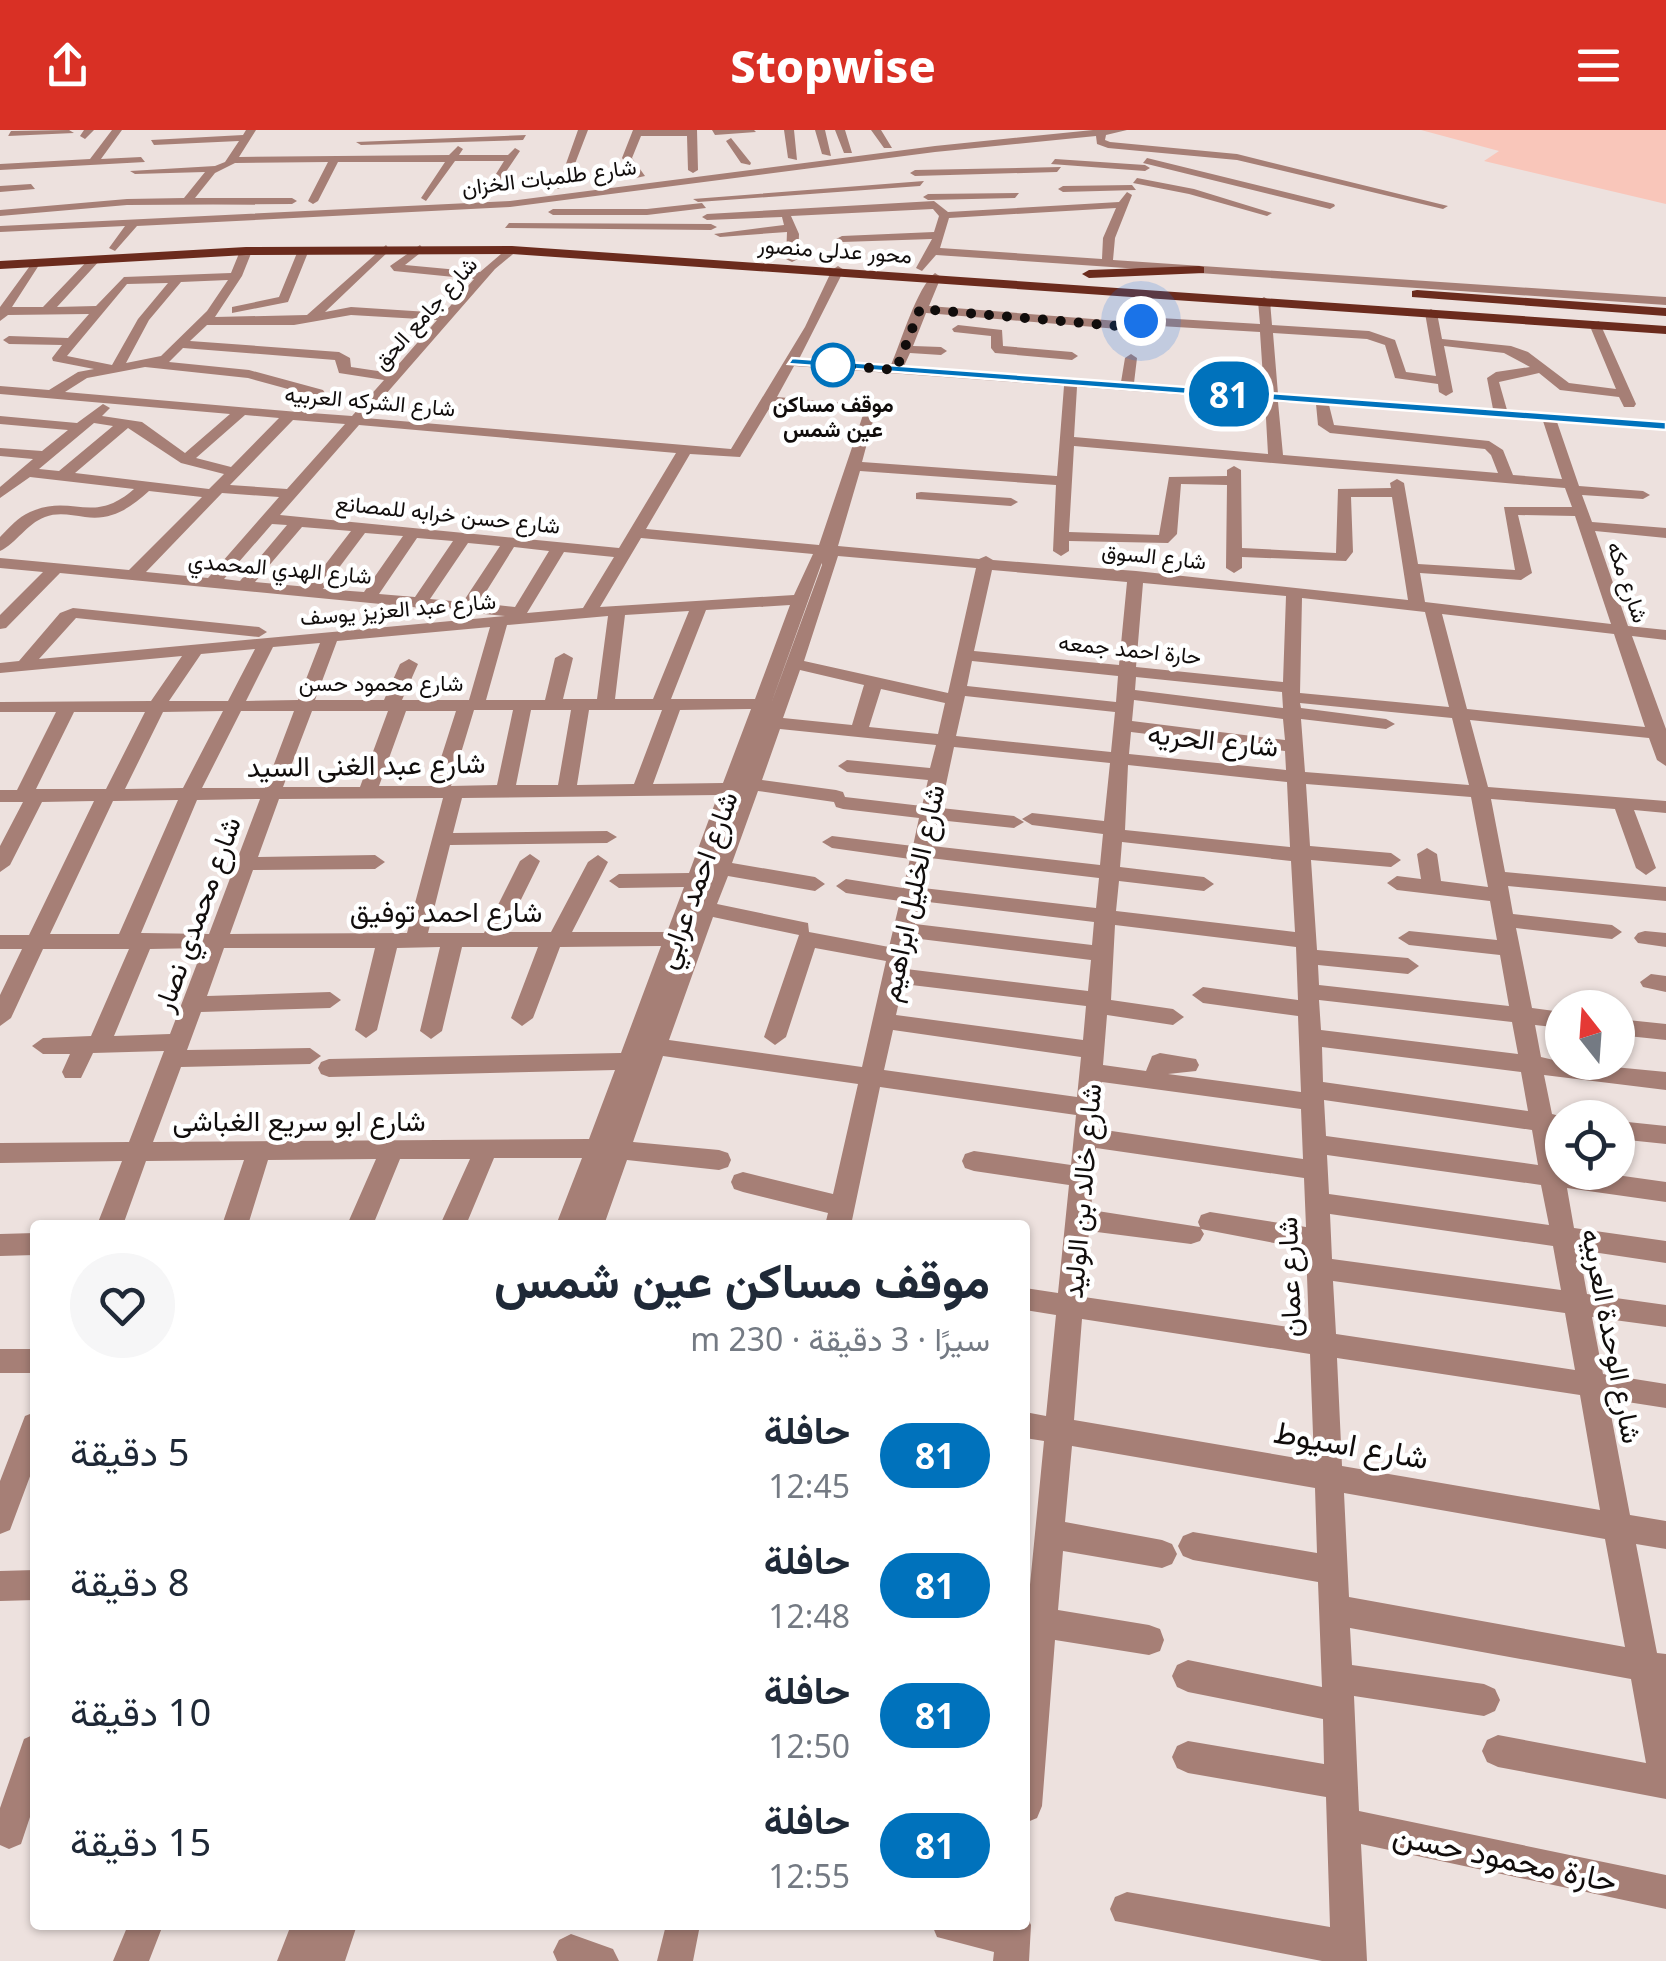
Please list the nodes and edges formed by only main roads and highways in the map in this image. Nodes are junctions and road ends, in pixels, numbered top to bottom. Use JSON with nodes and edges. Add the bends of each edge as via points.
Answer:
{"nodes":[{"id":1,"x":508,"y":246,"type":"junction"},
{"id":2,"x":0,"y":256,"type":"edge"},
{"id":3,"x":38,"y":258,"type":"junction"},
{"id":4,"x":0,"y":264,"type":"edge"},
{"id":5,"x":840,"y":266,"type":"junction"},
{"id":6,"x":1199,"y":270,"type":"road end"},
{"id":7,"x":1057,"y":276,"type":"junction"},
{"id":8,"x":1543,"y":303,"type":"junction"},
{"id":9,"x":1588,"y":306,"type":"junction"},
{"id":10,"x":1666,"y":312,"type":"edge"},
{"id":11,"x":1544,"y":321,"type":"junction"},
{"id":12,"x":1594,"y":324,"type":"junction"},
{"id":13,"x":1666,"y":330,"type":"edge"}],
"edges":[{"from":1,"to":3,"type":"main road","name":"محور عدلى منصور"},
{"from":1,"to":3,"type":"main road","name":"محور عدلى منصور","via":[[356,241],[115,248]]},
{"from":1,"to":5,"type":"main road","name":"محور عدلى منصور"},
{"from":1,"to":5,"type":"main road","name":"محور عدلى منصور"},
{"from":2,"to":3,"type":"main road","name":"محور عدلى منصور"},
{"from":3,"to":4,"type":"main road","name":"محور عدلى منصور"},
{"from":5,"to":7,"type":"main road","name":"محور عدلى منصور"},
{"from":5,"to":11,"type":"main road","name":"محور عدلى منصور"},
{"from":6,"to":7,"type":"main road"},
{"from":7,"to":8,"type":"main road","name":"محور عدلى منصور"},
{"from":8,"to":9,"type":"main road","name":"محور عدلى منصور"},
{"from":8,"to":11,"type":"main road","via":[[1552,312]]},
{"from":9,"to":10,"type":"main road","name":"محور عدلى منصور"},
{"from":9,"to":12,"type":"main road","via":[[1579,314]]},
{"from":11,"to":12,"type":"main road","name":"محور عدلى منصور"},
{"from":12,"to":13,"type":"main road","name":"محور عدلى منصور"}]}
